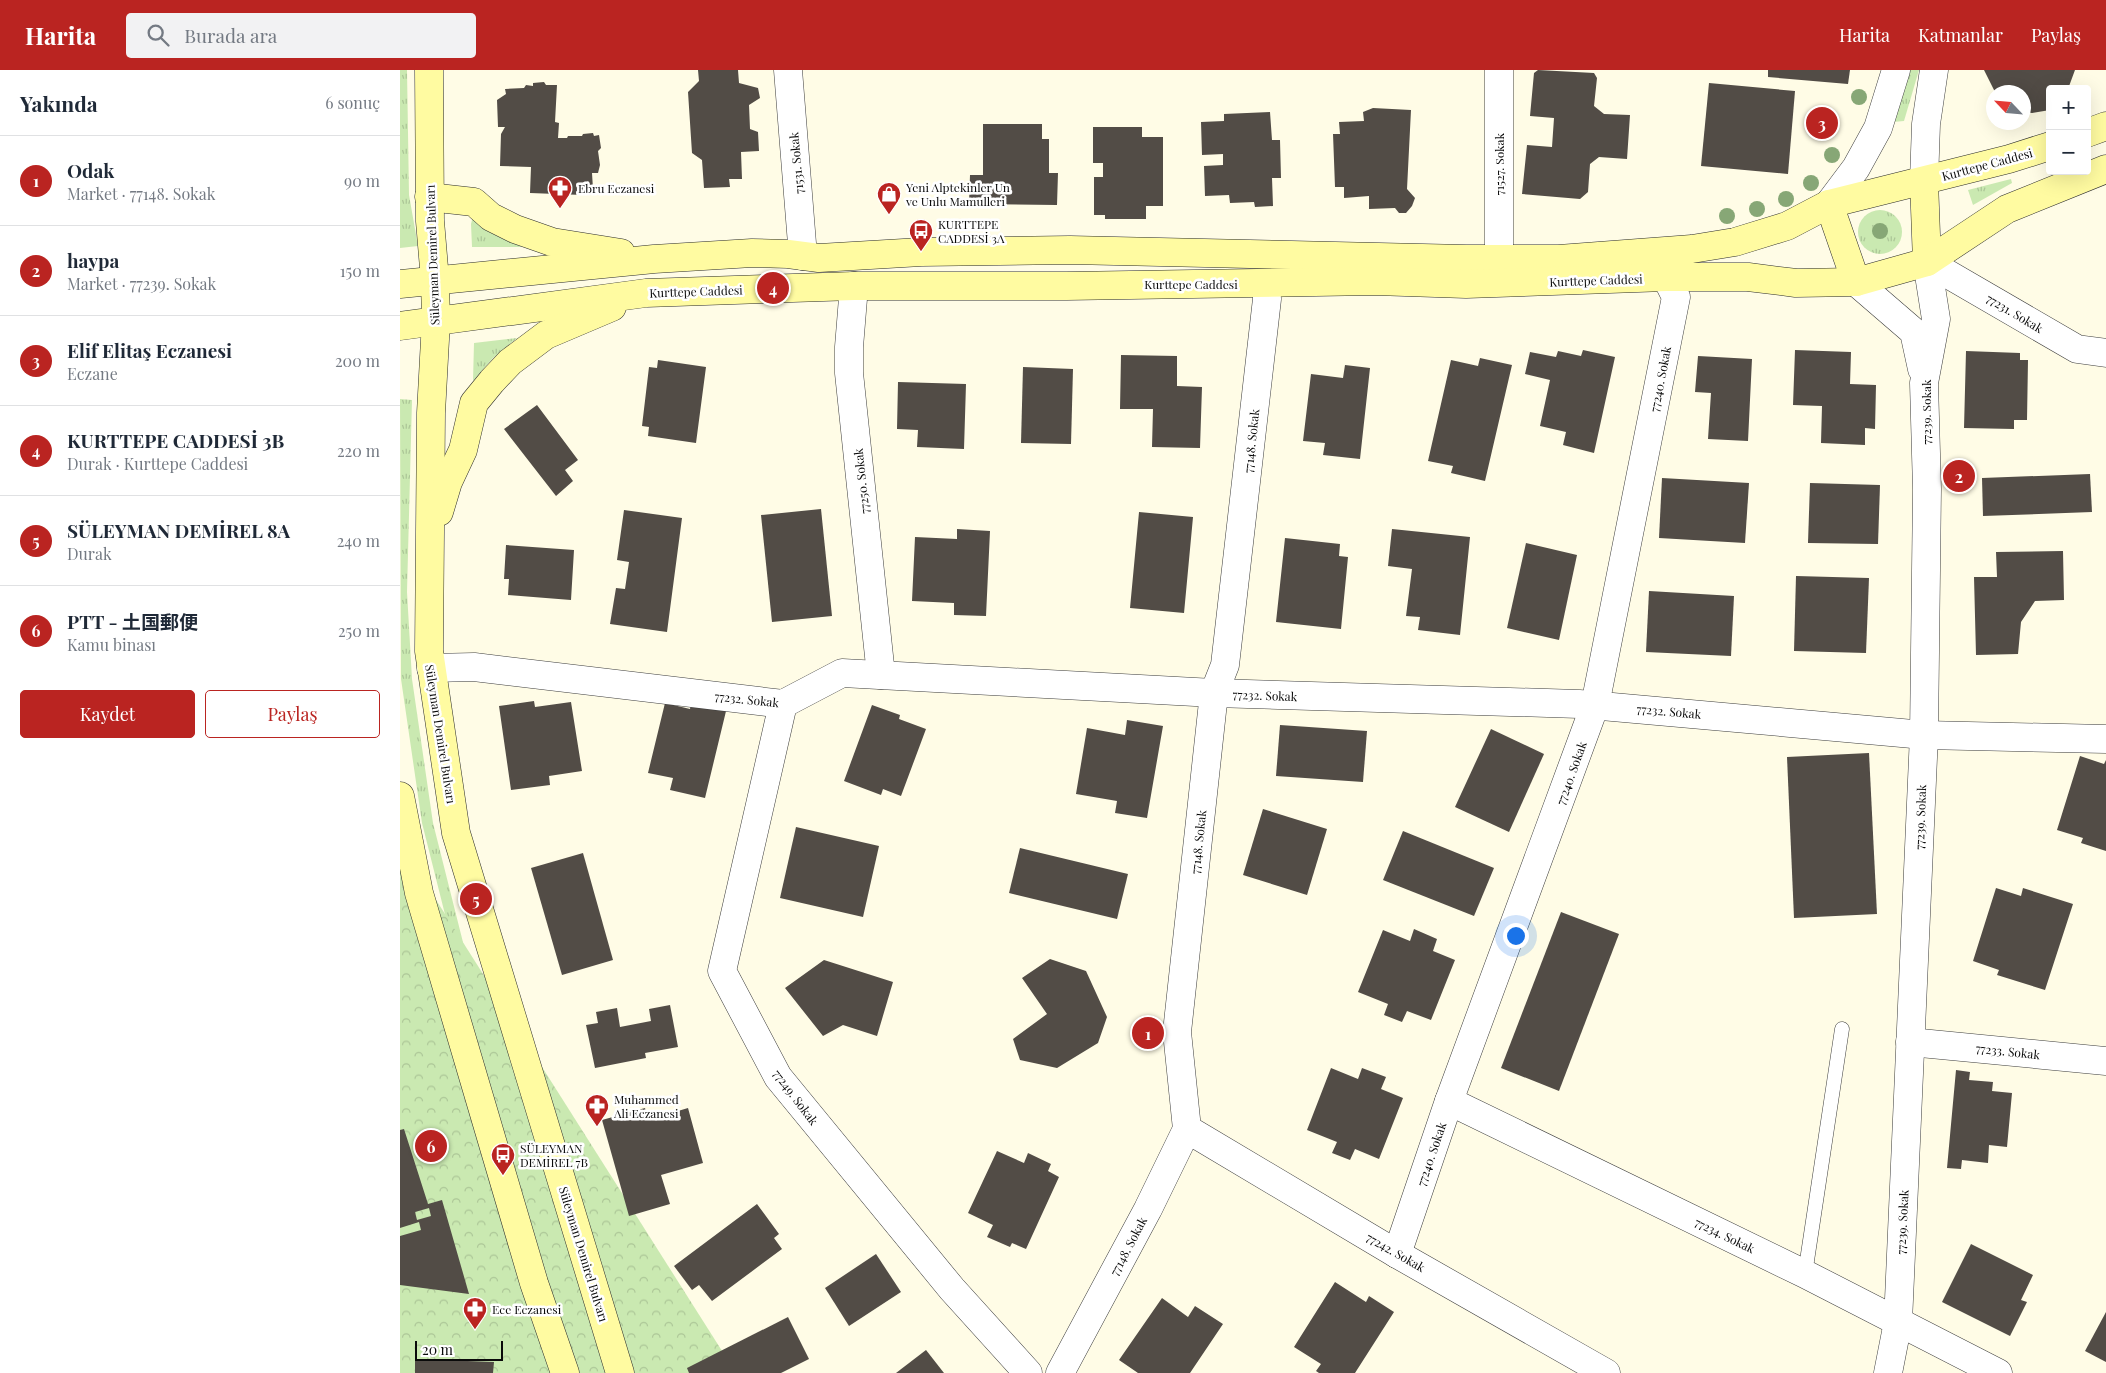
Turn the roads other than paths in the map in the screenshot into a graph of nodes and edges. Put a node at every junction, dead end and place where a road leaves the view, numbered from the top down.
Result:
1 (429, 70) edge
2 (788, 70) edge
3 (1499, 70) edge
4 (1896, 70) edge
5 (1934, 70) edge
6 (2106, 126) edge
7 (2091, 132) edge
8 (2046, 147) edge
9 (2106, 168) edge
10 (1924, 181) junction
11 (429, 197) junction
12 (1829, 204) junction
13 (803, 256) junction
14 (654, 259) junction
15 (1499, 259) junction
16 (1927, 262) junction
17 (1666, 277) junction
18 (436, 280) junction
19 (1856, 282) junction
20 (1266, 284) junction
21 (854, 286) junction
22 (646, 293) junction
23 (401, 305) edge
24 (436, 321) junction
25 (2106, 354) edge
26 (1924, 383) junction
27 (430, 544) junction
28 (432, 668) junction
29 (881, 675) junction
30 (1214, 693) junction
31 (783, 704) junction
32 (1595, 705) junction
33 (1924, 734) junction
34 (2106, 739) edge
35 (400, 796) edge
36 (407, 873) edge
37 (1842, 1029) dead end
38 (1910, 1042) junction
39 (2106, 1061) edge
40 (1449, 1101) junction
41 (1187, 1129) junction
42 (1398, 1254) junction
43 (1805, 1274) junction
44 (1898, 1322) junction
45 (565, 1373) edge
46 (620, 1373) edge
47 (1028, 1373) edge
48 (1060, 1373) edge
49 (1606, 1373) edge
50 (1888, 1373) edge
51 (1998, 1373) edge

1 - 11 main road, Süleyman Demirel Bulvarı
2 - 13 street, 71531. Sokak
3 - 15 street, 71527. Sokak
4 - 12 street
5 - 10 street
6 - 7 main road
8 - 10 main road, Kurttepe Caddesi
9 - 16 main road
10 - 12 main road, Kurttepe Caddesi
10 - 16 main road
11 - 14 main road
11 - 18 main road, Süleyman Demirel Bulvarı
12 - 15 main road, Kurttepe Caddesi
12 - 19 main road
13 - 14 main road, Kurttepe Caddesi
13 - 15 main road, Kurttepe Caddesi
14 - 18 main road, Kurttepe Caddesi
16 - 19 main road, Kurttepe Caddesi
16 - 25 street, 77231. Sokak
16 - 26 street, 77239. Sokak
17 - 19 main road, Kurttepe Caddesi
17 - 20 main road, Kurttepe Caddesi
17 - 32 street, 77240. Sokak
18 - 23 main road, Kurttepe Caddesi
18 - 24 main road, Süleyman Demirel Bulvarı
19 - 26 street
20 - 21 main road, Kurttepe Caddesi
20 - 30 street, 77148. Sokak
21 - 22 main road, Kurttepe Caddesi
21 - 29 street, 77250. Sokak
22 - 24 main road, Kurttepe Caddesi
22 - 27 main road
23 - 24 main road, Kurttepe Caddesi
24 - 27 main road, Süleyman Demirel Bulvarı
26 - 33 street, 77239. Sokak
27 - 28 main road, Süleyman Demirel Bulvarı
28 - 31 street, 77232. Sokak
28 - 46 main road, Süleyman Demirel Bulvarı
29 - 30 street, 77232. Sokak
29 - 31 street, 77232. Sokak
30 - 32 street, 77232. Sokak
30 - 41 street, 77148. Sokak
31 - 47 street, 77249. Sokak
32 - 33 street, 77232. Sokak
32 - 40 street, 77240. Sokak
33 - 34 street, 77232. Sokak
33 - 38 street, 77239. Sokak
35 - 36 main road
36 - 45 main road
37 - 43 lane
38 - 39 street, 77233. Sokak
38 - 44 street, 77239. Sokak
40 - 42 street, 77240. Sokak
40 - 43 street, 77234. Sokak
41 - 42 street, 77242. Sokak
41 - 48 street, 77148. Sokak
42 - 49 street, 77242. Sokak
43 - 44 street, 77234. Sokak
44 - 50 street, 77239. Sokak
44 - 51 street, 77234. Sokak

